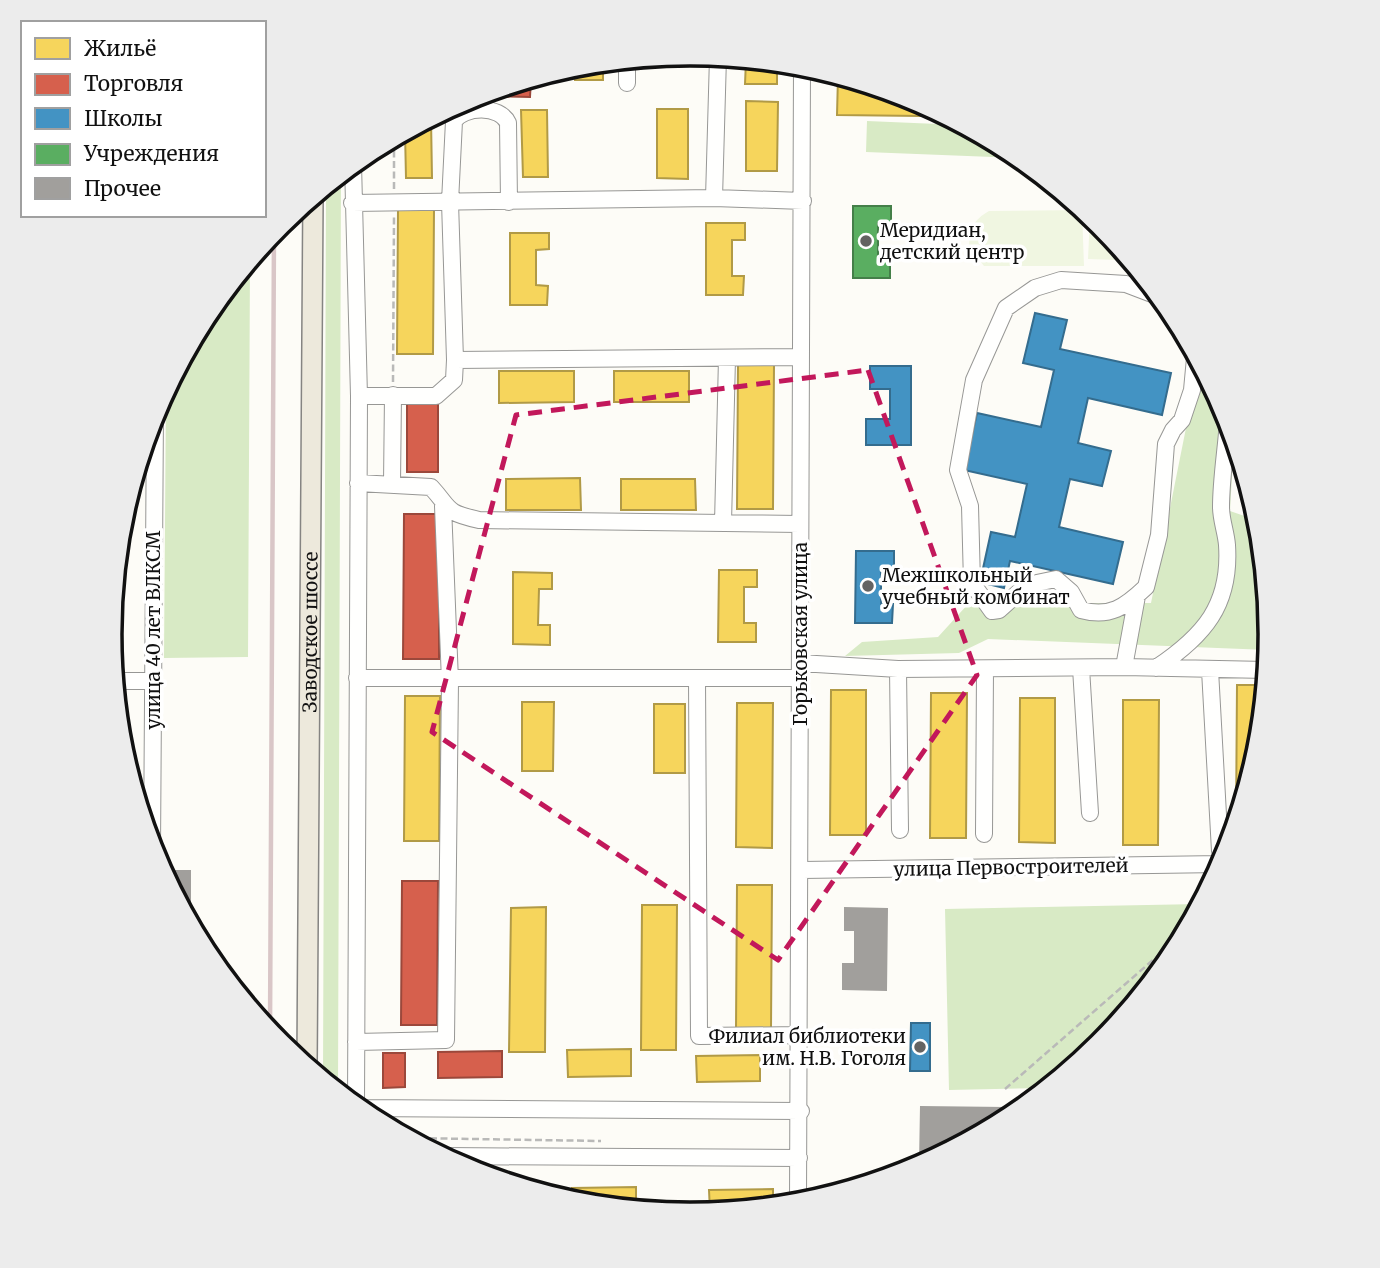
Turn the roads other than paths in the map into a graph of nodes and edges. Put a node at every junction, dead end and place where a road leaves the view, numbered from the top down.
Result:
1 (718, 67) edge
2 (627, 70) edge
3 (802, 77) edge
4 (627, 83) dead end
5 (472, 110) edge
6 (457, 117) edge
7 (353, 178) edge
8 (714, 198) junction
9 (803, 201) junction
10 (450, 202) junction
11 (509, 202) junction
12 (352, 203) junction
13 (313, 210) edge
14 (1140, 289) edge
15 (802, 357) junction
16 (727, 358) junction
17 (456, 360) junction
18 (1194, 373) edge
19 (393, 395) junction
20 (359, 396) junction
21 (155, 447) edge
22 (1226, 449) edge
23 (358, 483) junction
24 (392, 483) junction
25 (443, 506) junction
26 (723, 523) junction
27 (800, 524) junction
28 (1137, 596) junction
29 (1124, 667) junction
30 (1081, 668) junction
31 (1156, 668) junction
32 (898, 669) junction
33 (985, 669) junction
34 (800, 670) junction
35 (1210, 670) junction
36 (1256, 670) edge
37 (357, 678) junction
38 (697, 678) junction
39 (125, 681) edge
40 (153, 681) junction
41 (450, 681) junction
42 (152, 813) edge
43 (1090, 813) dead end
44 (900, 830) dead end
45 (984, 834) dead end
46 (1219, 838) edge
47 (1211, 858) edge
48 (802, 870) junction
49 (801, 1035) junction
50 (356, 1042) junction
51 (307, 1052) edge
52 (357, 1093) edge
53 (377, 1107) edge
54 (801, 1111) junction
55 (469, 1156) edge
56 (799, 1158) junction
57 (798, 1191) edge

1 - 8 street
2 - 4 street
3 - 9 street, Горьковская улица
5 - 11 street
6 - 10 street
7 - 12 street
8 - 9 street
8 - 11 street
9 - 15 street, Горьковская улица
10 - 11 street
10 - 12 street
10 - 17 street
12 - 20 street
13 - 51 main road, Заводское шоссе
14 - 28 street
15 - 16 street
15 - 27 street, Горьковская улица
16 - 17 street
16 - 26 street
17 - 19 street
18 - 28 street
19 - 20 street
19 - 24 street
20 - 23 street
21 - 40 street, улица 40 лет ВЛКСМ
22 - 31 street
23 - 24 street
23 - 37 street
24 - 25 street
25 - 26 street
25 - 41 street
26 - 27 street
27 - 34 street, Горьковская улица
28 - 29 street
29 - 30 street
29 - 31 street
30 - 33 street
30 - 43 street
31 - 35 street
32 - 33 street
32 - 34 street
32 - 44 street
33 - 45 street
34 - 38 street
34 - 48 street, Горьковская улица
35 - 36 street
35 - 46 street
37 - 41 street
37 - 50 street
38 - 41 street
38 - 49 street
39 - 40 street
40 - 42 street, улица 40 лет ВЛКСМ
41 - 50 street
47 - 48 street, улица Первостроителей
48 - 49 street, Горьковская улица
49 - 54 street, Горьковская улица
50 - 52 street
53 - 54 street
54 - 56 street, Горьковская улица
55 - 56 street
56 - 57 street, Горьковская улица

